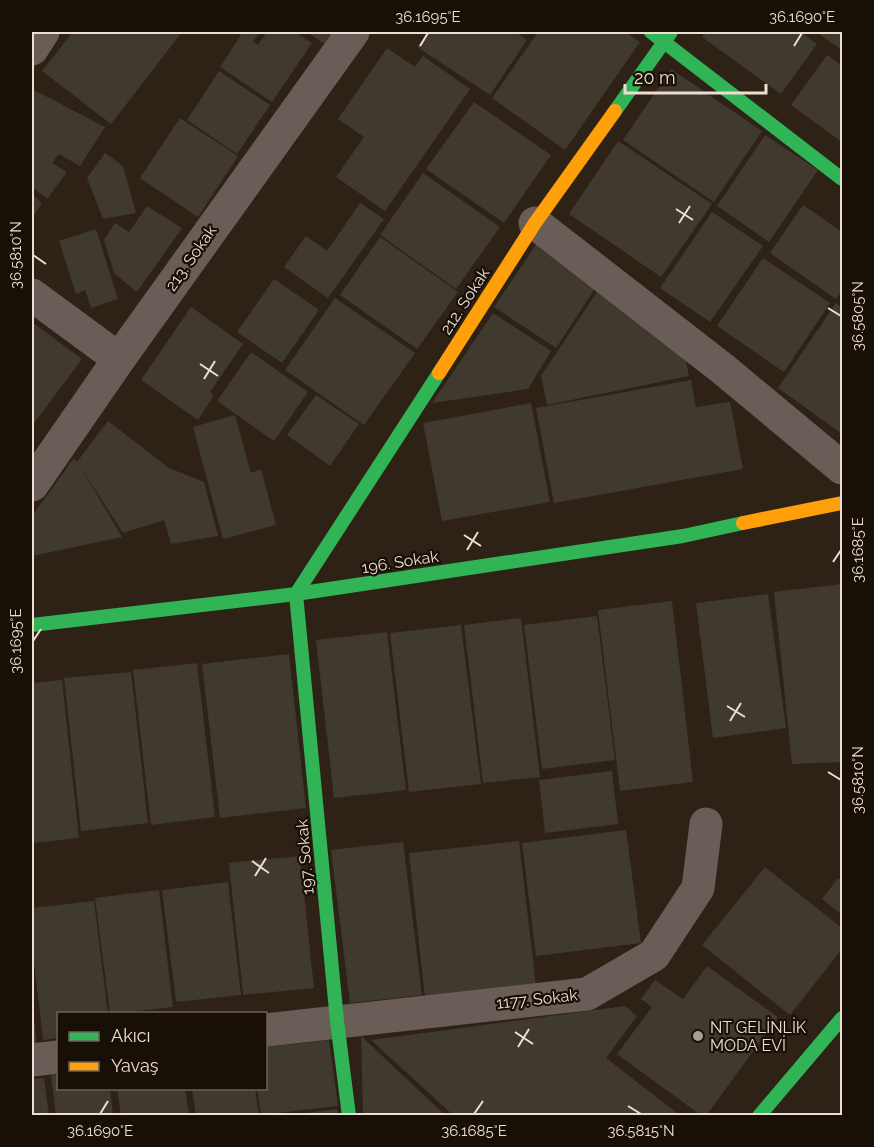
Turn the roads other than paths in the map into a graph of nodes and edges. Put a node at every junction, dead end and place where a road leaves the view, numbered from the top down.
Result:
1 (44, 32) edge
2 (352, 32) edge
3 (651, 32) edge
4 (668, 37) edge
5 (32, 49) edge
6 (843, 179) edge
7 (535, 223) junction
8 (32, 295) edge
9 (119, 359) junction
10 (843, 468) edge
11 (32, 485) edge
12 (843, 503) edge
13 (296, 594) junction
14 (32, 625) edge
15 (706, 824) dead end
16 (843, 1018) edge
17 (337, 1021) junction
18 (267, 1030) edge
19 (57, 1057) edge
20 (32, 1060) edge
21 (349, 1116) edge
22 (759, 1116) edge

1 - 5 street
2 - 9 street, 213. Sokak
3 - 4 street
4 - 6 street
4 - 7 street, 212. Sokak
7 - 10 street
7 - 13 street, 212. Sokak
8 - 9 street
9 - 11 street, 213. Sokak
12 - 13 street, 196. Sokak
13 - 14 street, 196. Sokak
13 - 17 street, 197. Sokak
15 - 17 street, 1177. Sokak
16 - 22 street
17 - 18 street, 1177. Sokak
17 - 21 street, 197. Sokak
19 - 20 street

